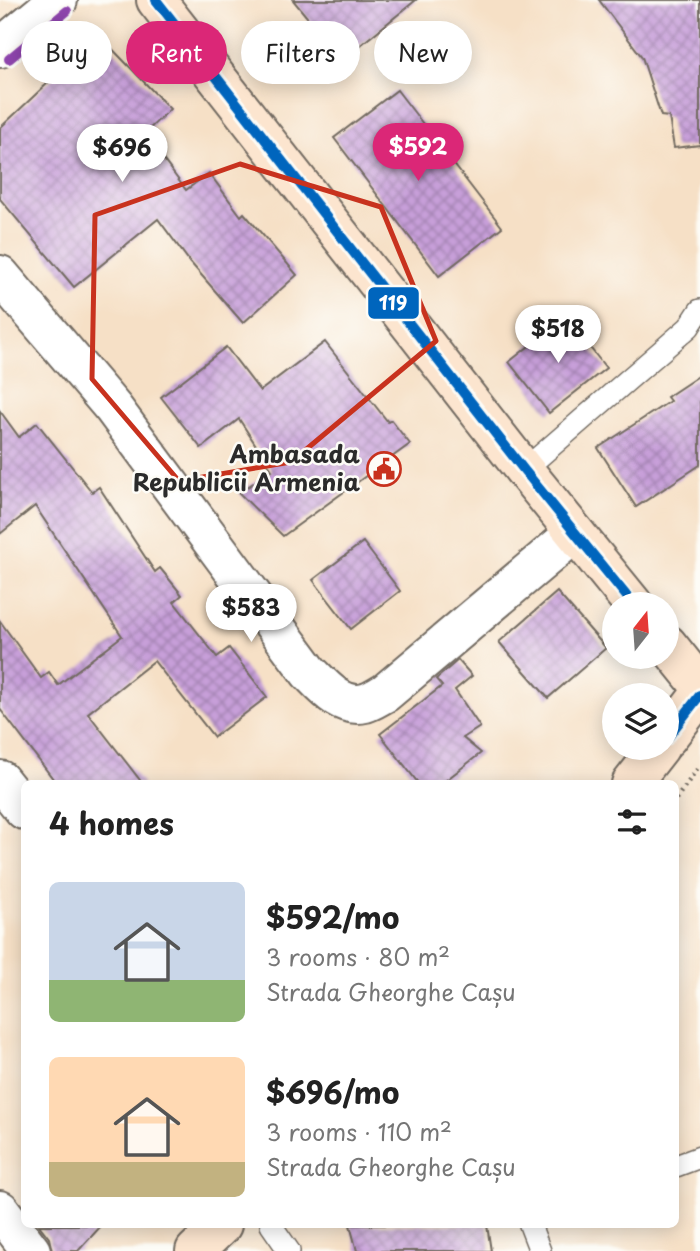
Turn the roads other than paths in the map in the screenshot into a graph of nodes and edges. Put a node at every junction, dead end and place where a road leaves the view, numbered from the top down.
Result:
1 (58, 0) edge
2 (156, 0) edge
3 (0, 48) edge
4 (0, 275) edge
5 (700, 310) edge
6 (524, 470) junction
7 (575, 533) junction
8 (623, 592) edge
9 (679, 660) edge
10 (700, 685) edge
11 (700, 695) edge
12 (679, 722) edge
13 (650, 760) edge
14 (0, 780) edge
15 (634, 780) edge
16 (21, 806) edge
17 (700, 1157) edge
18 (679, 1165) edge
19 (0, 1210) edge
20 (219, 1228) edge
21 (273, 1228) edge
22 (531, 1228) edge
23 (31, 1251) edge
24 (195, 1251) edge
25 (289, 1251) edge
26 (540, 1251) edge

1 - 3 street
2 - 6 street
4 - 7 street
5 - 6 lane
6 - 7 street
7 - 8 street
9 - 10 street
11 - 12 street
13 - 15 street
14 - 16 street
17 - 18 lane
19 - 23 street
20 - 24 street
21 - 25 lane
22 - 26 lane

